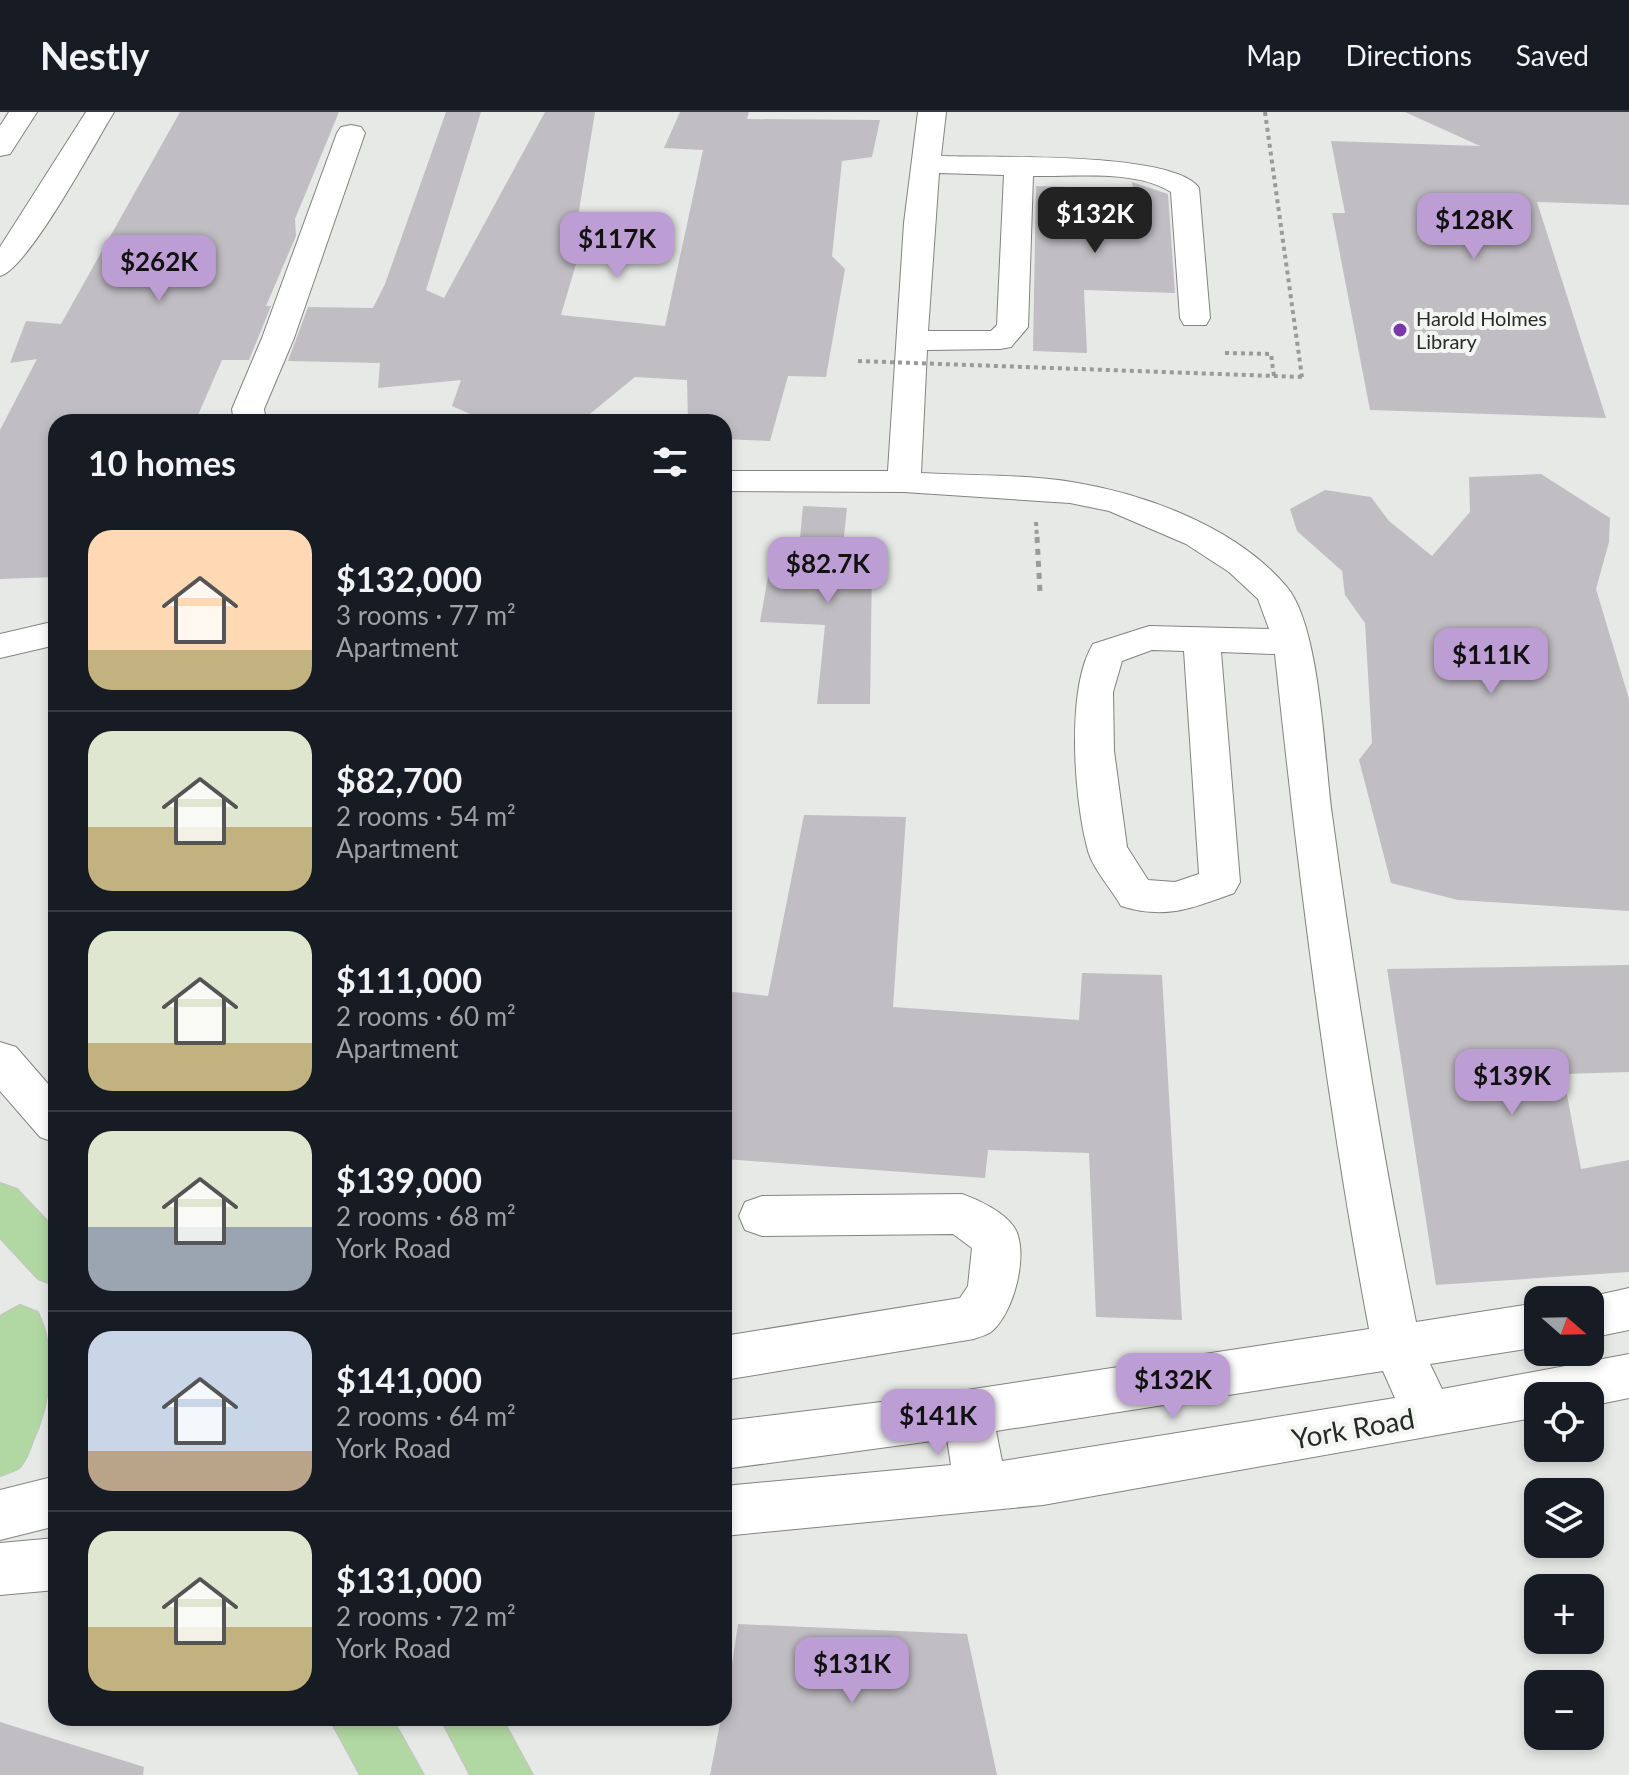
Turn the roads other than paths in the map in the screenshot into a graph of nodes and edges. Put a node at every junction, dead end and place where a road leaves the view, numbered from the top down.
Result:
1 (23, 112) edge
2 (100, 112) edge
3 (932, 112) edge
4 (351, 133) dead end
5 (0, 148) edge
6 (926, 164) junction
7 (1019, 167) junction
8 (0, 267) edge
9 (1195, 318) dead end
10 (912, 341) junction
11 (249, 414) edge
12 (732, 481) edge
13 (904, 482) junction
14 (48, 635) edge
15 (1202, 641) junction
16 (1292, 642) junction
17 (0, 646) edge
18 (0, 1060) edge
19 (48, 1115) edge
20 (0, 1204) edge
21 (762, 1216) dead end
22 (48, 1255) edge
23 (1629, 1309) edge
24 (1604, 1313) edge
25 (10, 1316) edge
26 (1524, 1327) edge
27 (1397, 1348) junction
28 (732, 1357) edge
29 (48, 1361) edge
30 (1629, 1376) edge
31 (968, 1413) junction
32 (1429, 1415) junction
33 (732, 1444) edge
34 (0, 1451) edge
35 (981, 1488) junction
36 (48, 1503) edge
37 (732, 1510) edge
38 (0, 1515) edge
39 (48, 1565) edge
40 (0, 1569) edge
41 (363, 1726) edge
42 (394, 1775) edge

1 - 5 street
2 - 8 street
3 - 6 street
4 - 11 street
6 - 7 street
6 - 10 street
7 - 9 street
7 - 10 street
10 - 13 street
12 - 13 street
13 - 16 street
14 - 17 street
15 - 15 street
15 - 16 street
16 - 27 street
18 - 19 street
20 - 22 main road
21 - 28 street
23 - 24 street
25 - 29 main road
25 - 34 main road
26 - 27 street
27 - 31 street
27 - 32 street
30 - 32 street, York Road
31 - 33 street
31 - 35 street
32 - 35 street, York Road
35 - 37 street, York Road
36 - 38 street
39 - 40 street
41 - 42 main road

